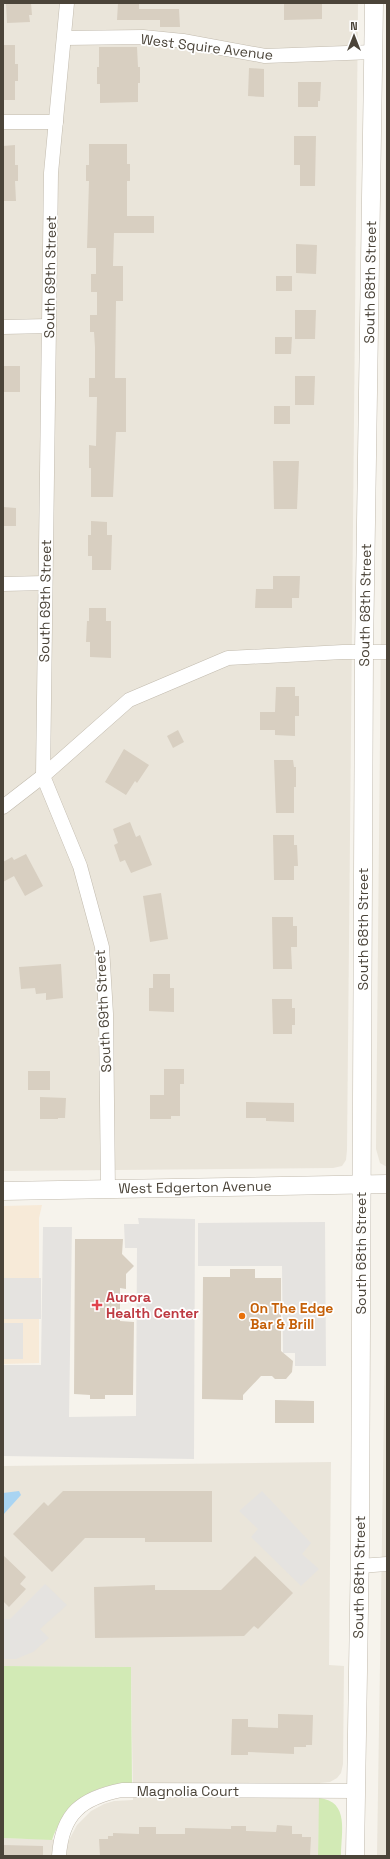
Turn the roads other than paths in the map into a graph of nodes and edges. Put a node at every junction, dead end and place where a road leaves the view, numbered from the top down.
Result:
1 (67, 3) edge
2 (374, 3) edge
3 (64, 38) junction
4 (374, 52) junction
5 (3, 122) edge
6 (56, 122) junction
7 (49, 326) junction
8 (3, 327) edge
9 (45, 583) junction
10 (3, 584) edge
11 (364, 652) junction
12 (387, 652) edge
13 (43, 776) junction
14 (3, 807) edge
15 (387, 1184) edge
16 (362, 1185) junction
17 (108, 1189) junction
18 (3, 1191) edge
19 (387, 1564) edge
20 (359, 1566) junction
21 (356, 1791) junction
22 (59, 1856) edge
23 (355, 1856) edge

1 - 3 street, South 69th Street
2 - 4 street, South 68th Street
3 - 4 street, West Squire Avenue
3 - 6 street, South 69th Street
4 - 11 street, South 68th Street
5 - 6 street
6 - 7 street, South 69th Street
7 - 8 street
7 - 9 street, South 69th Street
9 - 10 street
9 - 13 street, South 69th Street
11 - 12 street
11 - 13 street
11 - 16 street, South 68th Street
13 - 14 street
13 - 17 street, South 69th Street
15 - 16 street, West Edgerton Avenue
16 - 17 street, West Edgerton Avenue
16 - 20 street, South 68th Street
17 - 18 street, West Edgerton Avenue
19 - 20 street
20 - 21 street, South 68th Street
21 - 22 street, Magnolia Court
21 - 23 street, South 68th Street

